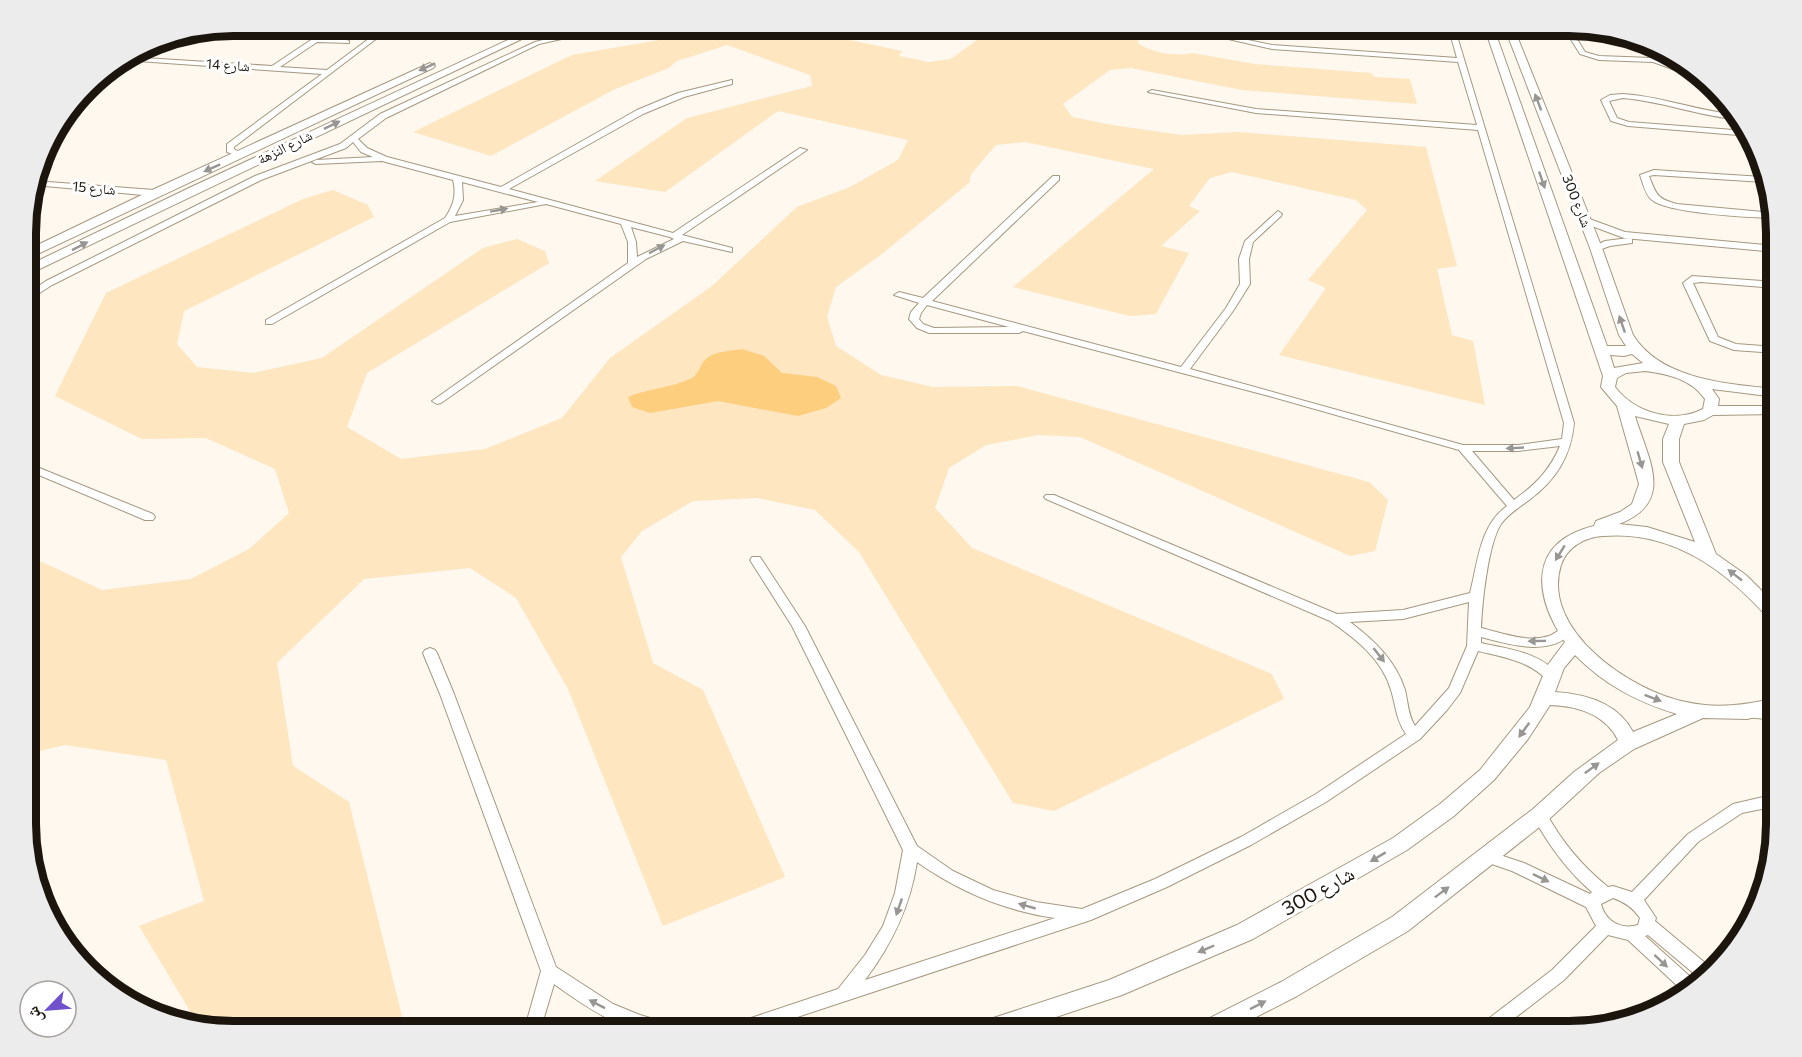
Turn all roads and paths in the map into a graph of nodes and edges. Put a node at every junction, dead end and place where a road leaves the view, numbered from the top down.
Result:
1 (322, 36) edge
2 (377, 36) edge
3 (496, 36) edge
4 (523, 36) edge
5 (566, 36) edge
6 (1219, 36) edge
7 (1454, 36) edge
8 (1491, 36) edge
9 (1512, 36) edge
10 (1577, 37) edge
11 (316, 40) junction
12 (347, 42) dead end
13 (1654, 56) edge
14 (139, 60) edge
15 (1461, 60) junction
16 (1654, 60) junction
17 (281, 66) junction
18 (1678, 69) edge
19 (330, 72) junction
20 (729, 82) dead end
21 (1152, 93) dead end
22 (1727, 116) edge
23 (1481, 128) junction
24 (292, 131) junction
25 (1739, 133) edge
26 (310, 135) junction
27 (354, 139) junction
28 (1552, 140) junction
29 (1528, 142) junction
30 (262, 145) junction
31 (279, 150) junction
32 (803, 150) dead end
33 (240, 155) junction
34 (1558, 155) junction
35 (384, 159) junction
36 (1534, 159) junction
37 (301, 163) junction
38 (457, 178) junction
39 (1056, 178) dead end
40 (1758, 180) edge
41 (43, 184) edge
42 (502, 190) junction
43 (154, 193) junction
44 (551, 203) junction
45 (1278, 214) dead end
46 (1765, 215) edge
47 (448, 220) junction
48 (1584, 220) junction
49 (625, 222) junction
50 (678, 237) junction
51 (1616, 237) junction
52 (1596, 248) junction
53 (1766, 248) edge
54 (729, 250) dead end
55 (36, 251) edge
56 (1766, 253) edge
57 (633, 264) junction
58 (36, 267) edge
59 (1766, 285) edge
60 (36, 292) edge
61 (899, 295) dead end
62 (925, 302) junction
63 (269, 322) dead end
64 (1035, 330) junction
65 (1634, 348) junction
66 (1766, 349) edge
67 (1601, 350) junction
68 (1658, 368) junction
69 (1184, 370) junction
70 (1610, 376) junction
71 (1692, 380) junction
72 (1744, 390) junction
73 (1766, 392) edge
74 (437, 401) dead end
75 (1624, 404) junction
76 (1766, 407) edge
77 (1766, 410) edge
78 (1710, 411) junction
79 (1678, 420) junction
80 (1567, 442) junction
81 (1463, 448) junction
82 (36, 470) edge
83 (1050, 497) dead end
84 (1514, 506) junction
85 (149, 518) dead end
86 (1586, 532) junction
87 (1709, 557) junction
88 (756, 560) dead end
89 (1476, 597) junction
90 (1766, 605) edge
91 (1335, 618) junction
92 (1475, 638) junction
93 (1570, 638) junction
94 (430, 653) dead end
95 (1552, 677) junction
96 (1545, 698) junction
97 (1766, 708) edge
98 (1701, 711) junction
99 (1747, 713) junction
100 (1766, 715) edge
101 (1415, 735) junction
102 (1629, 743) junction
103 (1766, 802) edge
104 (1540, 815) junction
105 (911, 850) junction
106 (1488, 857) junction
107 (1599, 898) junction
108 (1634, 900) junction
109 (1085, 915) junction
110 (1647, 924) junction
111 (1606, 926) junction
112 (1632, 934) junction
113 (1701, 970) edge
114 (549, 971) junction
115 (1685, 983) edge
116 (844, 994) junction
117 (536, 1021) edge
118 (638, 1021) edge
119 (763, 1021) edge
120 (1013, 1021) edge
121 (1226, 1021) edge
122 (1498, 1021) edge

1 - 11 street
2 - 19 street
3 -> 24 street, شارع النزهة
26 -> 4 street, شارع النزهة
5 - 27 street
6 - 15 street
7 - 15 street
8 - 29 street, شارع 300
28 -> 9 street, شارع 300
10 - 16 street
11 - 12 street
11 - 17 street
13 - 16 street
14 - 17 street, شارع 14
15 - 23 street
16 - 18 street
17 - 19 street, شارع 14
19 - 33 street
20 - 42 street
21 - 23 street
22 - 25 street
23 - 80 street
24 - 26 street
24 - 30 street, شارع النزهة
26 - 31 street, شارع النزهة
27 - 35 street
27 - 37 street
28 - 29 street
28 - 34 street, شارع 300
29 - 36 street, شارع 300
30 - 31 street
30 - 33 street, شارع النزهة
58 -> 31 street, شارع النزهة
32 - 50 street
33 -> 43 street, شارع النزهة
34 - 36 street
34 - 48 street, شارع 300
35 - 37 street
35 - 38 street
36 -> 67 street, شارع 300
37 - 60 street
38 - 42 street
38 - 47 street
39 - 62 street
40 - 46 street
41 - 43 street, شارع 15
42 - 44 street
43 - 55 street, شارع النزهة
47 -> 44 street
44 - 49 street
45 - 69 street
47 - 63 street
48 - 51 street
48 - 52 street, شارع 300
49 - 50 street
49 - 57 street
50 - 54 street
57 -> 50 street
51 - 52 street
51 - 53 street
51 - 56 street
65 -> 52 street, شارع 300
57 - 74 street
59 - 66 street
61 - 62 street
62 - 64 street
62 - 64 street
64 - 69 street
65 - 67 street
65 - 68 street, شارع 300
67 - 70 street, شارع 300
68 - 70 street
68 - 71 street
69 - 81 street
70 - 75 street, شارع 300
71 - 72 street
71 - 78 street
72 - 73 street
72 - 76 street
75 - 79 street
75 -> 86 street
77 - 78 street
78 - 79 street
79 - 87 street
80 -> 81 street
80 - 84 street
81 - 84 street
82 - 85 street
83 - 91 street
84 - 89 street
86 - 87 street
86 -> 93 street
90 -> 87 street
88 - 105 street
89 - 91 street
89 - 92 street
91 -> 101 street
93 -> 92 street
92 - 95 street
92 - 101 street
93 - 95 street, شارع 300
93 -> 98 street
94 - 114 street
95 - 96 street, شارع 300
96 - 102 street
96 -> 120 street, شارع 300
97 - 99 street
98 - 99 street
98 - 102 street
99 - 100 street
101 - 109 street
104 -> 102 street
103 - 108 street
104 - 106 street
104 - 107 street
109 -> 105 street
105 -> 116 street
106 -> 107 street
121 -> 106 street
107 - 108 street
107 - 111 street
108 - 110 street
109 - 116 street
110 - 112 street
110 - 113 street
111 - 112 street
111 - 122 street
112 -> 115 street
114 - 117 street
118 -> 114 street
116 - 119 street

